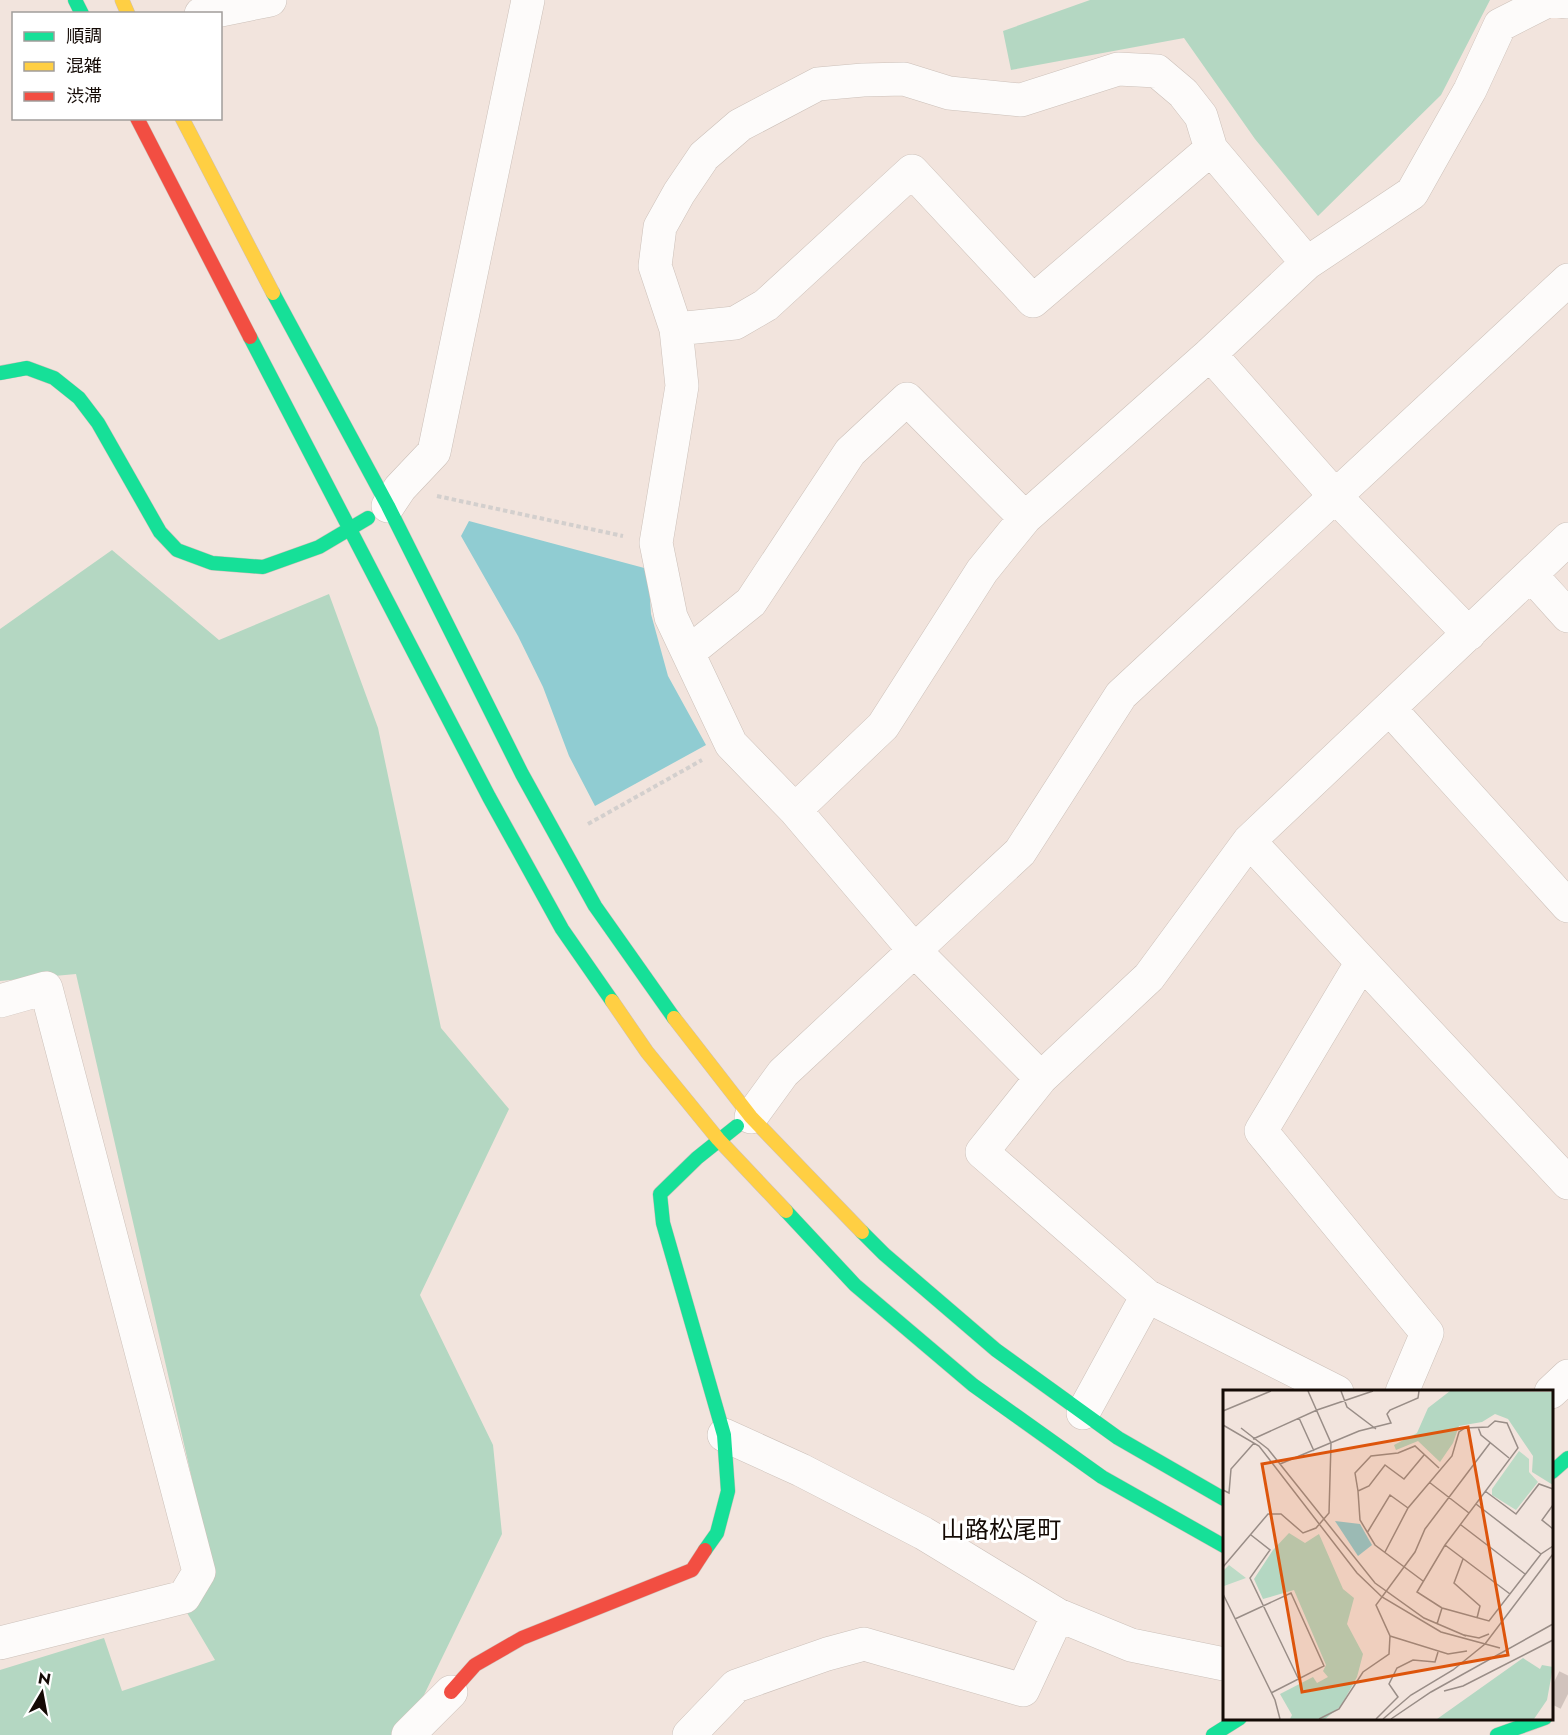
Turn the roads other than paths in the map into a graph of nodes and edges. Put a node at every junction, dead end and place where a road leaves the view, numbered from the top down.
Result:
1 (270, 0) edge
2 (528, 0) edge
3 (1568, 2) edge
4 (211, 12) edge
5 (138, 120) edge
6 (183, 120) edge
7 (1210, 149) junction
8 (1307, 263) junction
9 (1568, 280) edge
10 (676, 329) junction
11 (1210, 354) junction
12 (0, 374) edge
13 (394, 497) junction
14 (1335, 497) junction
15 (1024, 518) junction
16 (350, 528) junction
17 (1568, 538) edge
18 (1531, 575) junction
19 (1568, 616) edge
20 (1469, 634) junction
21 (689, 652) junction
22 (1390, 708) junction
23 (795, 810) junction
24 (1249, 841) junction
25 (1568, 906) edge
26 (914, 950) junction
27 (1362, 962) junction
28 (0, 1001) edge
29 (1041, 1078) junction
30 (751, 1117) junction
31 (718, 1139) junction
32 (1568, 1183) edge
33 (1147, 1296) junction
34 (1568, 1376) edge
35 (1333, 1390) edge
36 (1403, 1390) edge
37 (1553, 1390) edge
38 (1083, 1413) junction
39 (724, 1435) junction
40 (1568, 1458) edge
41 (1553, 1470) edge
42 (1223, 1498) edge
43 (1223, 1545) edge
44 (1058, 1615) junction
45 (0, 1643) edge
46 (1223, 1664) edge
47 (451, 1692) joint
48 (1238, 1720) edge
49 (1542, 1720) edge
50 (408, 1735) edge
51 (689, 1735) edge
52 (1213, 1735) edge
53 (1497, 1735) edge

1 - 4 street
2 - 13 street
3 - 8 street
5 - 16 main road
6 - 13 main road
7 - 8 street
7 - 10 street
7 - 10 street
8 - 11 street
9 - 14 street
10 - 21 street
11 - 14 street
11 - 15 street
12 - 16 main road
13 - 16 main road
13 - 30 main road
14 - 20 street
14 - 26 street
15 - 21 street
15 - 23 street
16 - 31 main road
17 - 18 street
18 - 19 street
18 - 20 street
20 - 22 street
21 - 23 street
22 - 24 street
22 - 25 street
23 - 26 street
24 - 27 street
24 - 29 street
26 - 29 street
26 - 30 street
27 - 32 street
27 - 36 street
28 - 45 street
29 - 33 street
30 - 31 main road
30 - 38 main road
31 - 39 main road
31 - 43 main road
33 - 35 street
33 - 38 street
34 - 37 street
38 - 42 main road
39 - 44 street
39 - 47 main road
40 - 41 main road
44 - 46 street
44 - 51 street
47 - 50 street
48 - 52 main road
49 - 53 main road

